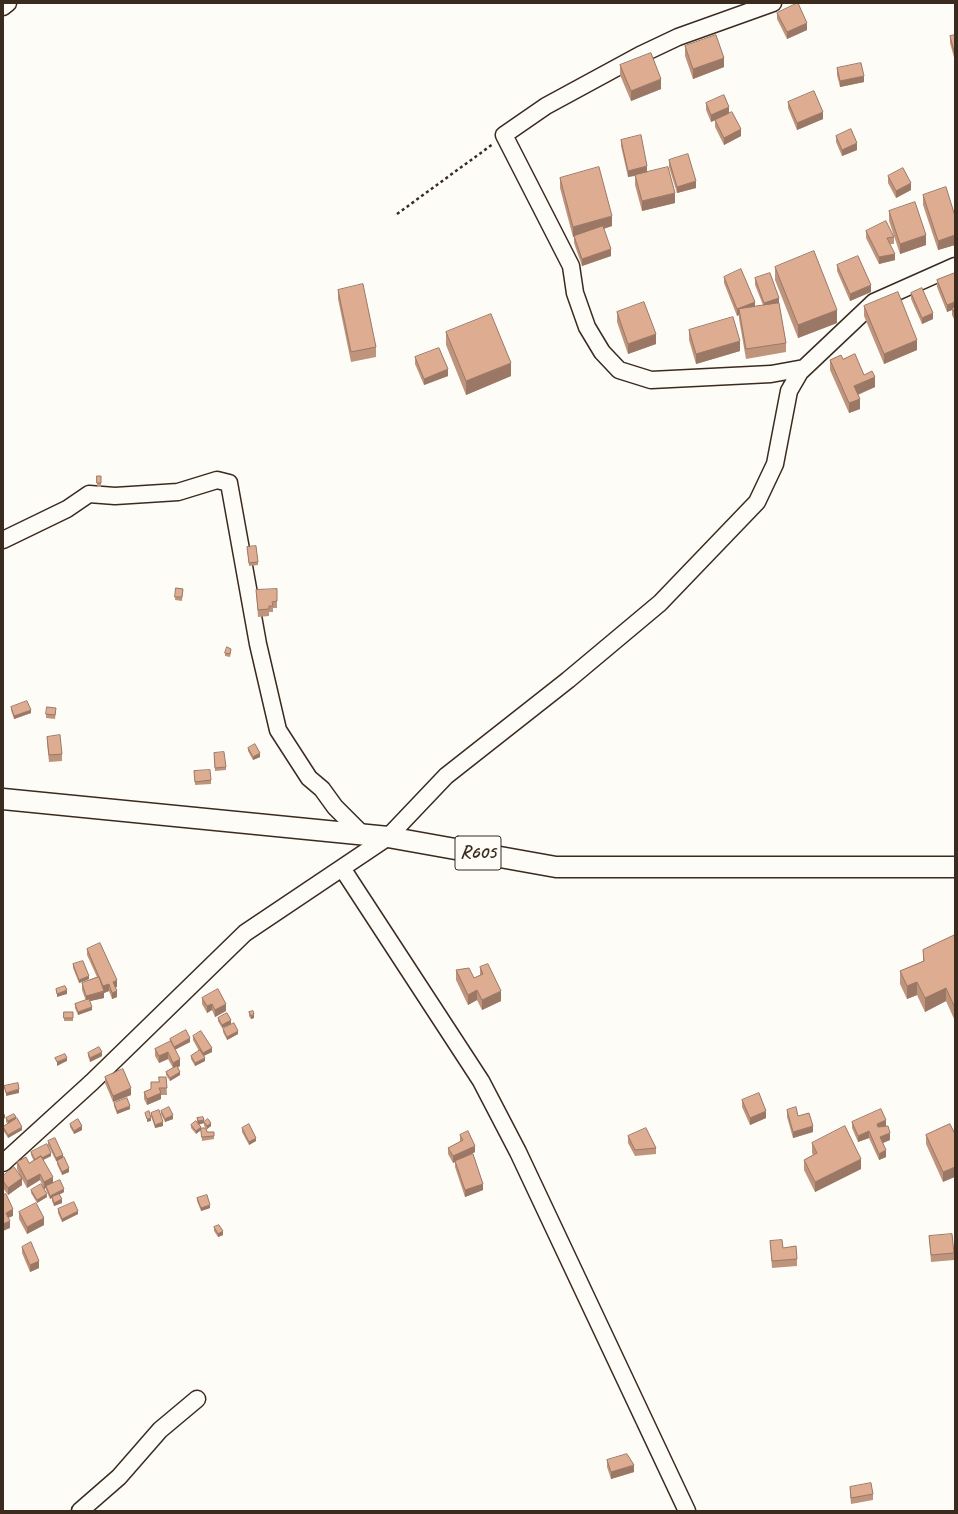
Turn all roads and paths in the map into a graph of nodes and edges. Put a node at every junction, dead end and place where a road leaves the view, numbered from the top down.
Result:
1 (8, 3) edge
2 (773, 3) edge
3 (3, 7) edge
4 (504, 135) junction
5 (397, 214) dead end
6 (955, 266) edge
7 (804, 368) junction
8 (3, 540) edge
9 (3, 799) edge
10 (362, 834) junction
11 (388, 837) junction
12 (955, 867) edge
13 (342, 868) junction
14 (3, 1163) edge
15 (197, 1399) dead end
16 (80, 1511) edge
17 (687, 1511) edge

1 - 3 street
2 - 4 street
4 - 5 path
4 - 7 street
6 - 7 street
7 - 11 street
8 - 10 street
9 - 10 main road, R605
10 - 11 main road, R605
11 - 12 main road, R605
11 - 13 street
13 - 14 street
13 - 17 street
15 - 16 street

